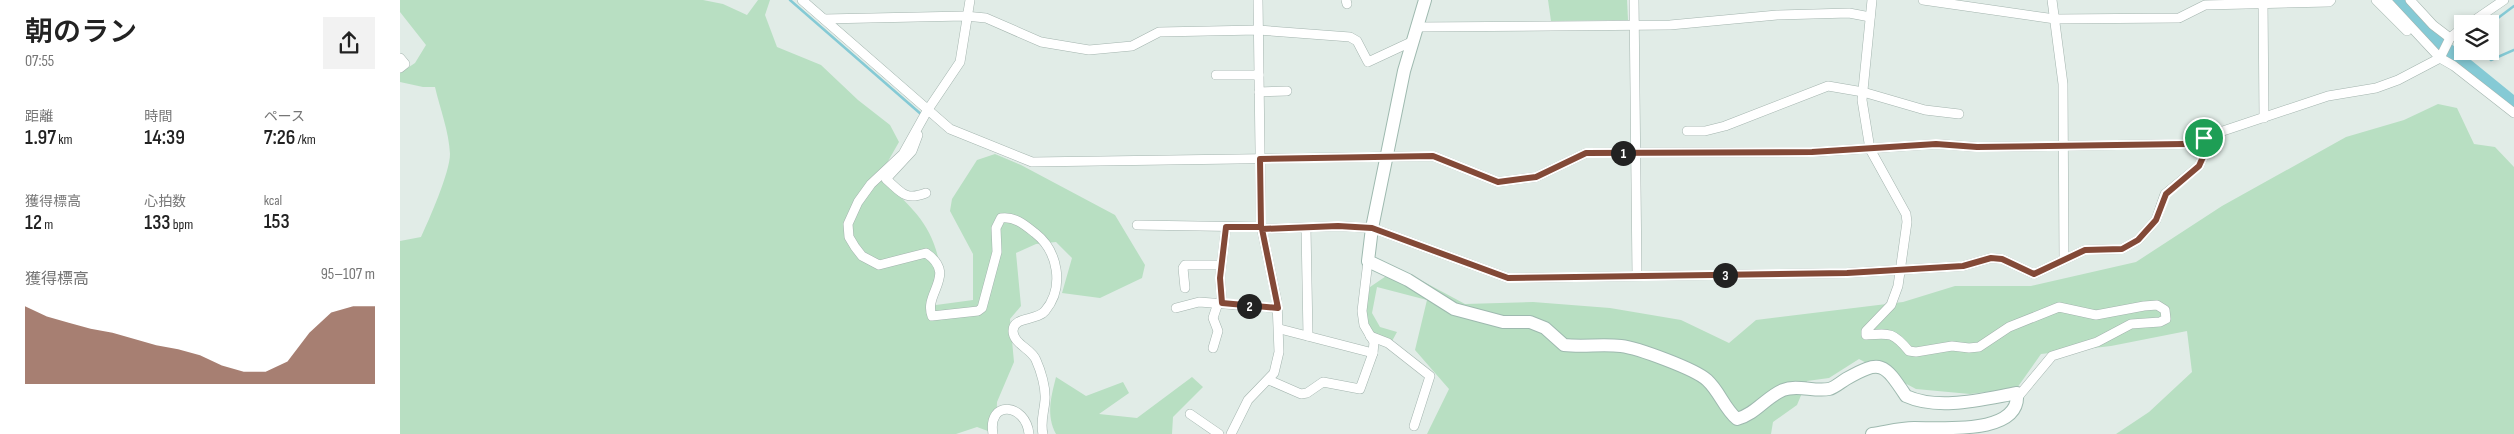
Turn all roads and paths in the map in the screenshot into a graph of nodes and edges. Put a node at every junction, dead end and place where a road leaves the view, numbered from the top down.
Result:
1 (802, 0) edge
2 (970, 0) edge
3 (1258, 0) edge
4 (1425, 0) edge
5 (1634, 0) edge
6 (1872, 0) edge
7 (1923, 0) edge
8 (2052, 0) edge
9 (2331, 0) edge
10 (2376, 0) edge
11 (2386, 0) edge
12 (2410, 0) edge
13 (2504, 0) edge
14 (2263, 2) edge
15 (2482, 15) edge
16 (965, 16) junction
17 (1870, 17) junction
18 (824, 19) junction
19 (2055, 19) junction
20 (1634, 26) junction
21 (1416, 27) junction
22 (1258, 30) junction
23 (2454, 35) edge
24 (2450, 38) junction
25 (1411, 42) junction
26 (2437, 55) junction
27 (400, 58) edge
28 (400, 68) edge
29 (1216, 75) dead end
30 (1259, 75) junction
31 (1288, 91) dead end
32 (1259, 92) junction
33 (1863, 92) junction
34 (927, 111) junction
35 (2514, 113) edge
36 (1959, 114) dead end
37 (2264, 118) junction
38 (922, 120) junction
39 (1687, 131) dead end
40 (2204, 138) junction
41 (2062, 147) junction
42 (1870, 149) junction
43 (1636, 153) junction
44 (1386, 157) junction
45 (1260, 159) junction
46 (926, 193) dead end
47 (1137, 226) dead end
48 (1226, 227) junction
49 (1261, 228) junction
50 (1306, 228) junction
51 (1372, 228) junction
52 (2064, 260) junction
53 (1368, 261) junction
54 (1221, 266) junction
55 (1900, 269) junction
56 (1637, 276) junction
57 (1185, 288) dead end
58 (1220, 303) junction
59 (1176, 308) dead end
60 (1278, 308) junction
61 (1280, 329) junction
62 (1308, 336) junction
63 (1370, 336) junction
64 (1213, 348) dead end
65 (1373, 353) junction
66 (1269, 380) junction
67 (2017, 398) junction
68 (1190, 414) dead end
69 (1414, 426) dead end
70 (993, 434) edge
71 (1029, 434) edge
72 (1043, 434) edge
73 (1219, 434) edge
74 (1231, 434) edge
75 (1872, 434) edge

1 - 18 street
2 - 16 street
3 - 22 street
4 - 21 street
5 - 20 street
6 - 17 street
7 - 19 street
8 - 19 street
9 - 14 street
10 - 26 street
11 - 26 street
12 - 24 street
13 - 15 street
14 - 19 street
14 - 37 street
16 - 18 street
16 - 22 street
16 - 34 street
17 - 20 street
17 - 33 street
18 - 34 street
19 - 41 street
20 - 21 street
20 - 43 street
21 - 25 street
22 - 25 street
22 - 30 street
23 - 24 street
24 - 26 street
25 - 44 street
26 - 35 street
26 - 37 street
27 - 28 street
29 - 30 street
30 - 32 street
31 - 32 street
32 - 45 street
33 - 36 street
33 - 39 street
33 - 42 street
34 - 38 street
34 - 45 street
37 - 40 street
38 - 46 street
38 - 72 street
40 - 41 street
40 - 52 street
41 - 42 street
41 - 52 street
42 - 43 street
42 - 55 street
43 - 44 street
43 - 56 street
44 - 45 street
44 - 51 street
45 - 49 street
47 - 48 street
48 - 49 street
48 - 54 street
49 - 50 street
49 - 60 street
50 - 51 street
50 - 62 street
51 - 53 street
51 - 56 street
52 - 55 street
53 - 63 street
53 - 67 street
54 - 57 street
54 - 58 street
55 - 56 street
55 - 67 street
58 - 59 street
58 - 60 street
58 - 64 street
60 - 61 street
61 - 62 street
61 - 66 street
62 - 65 street
63 - 65 street
63 - 69 street
65 - 66 street
66 - 74 street
67 - 75 street
68 - 73 street
70 - 71 street

